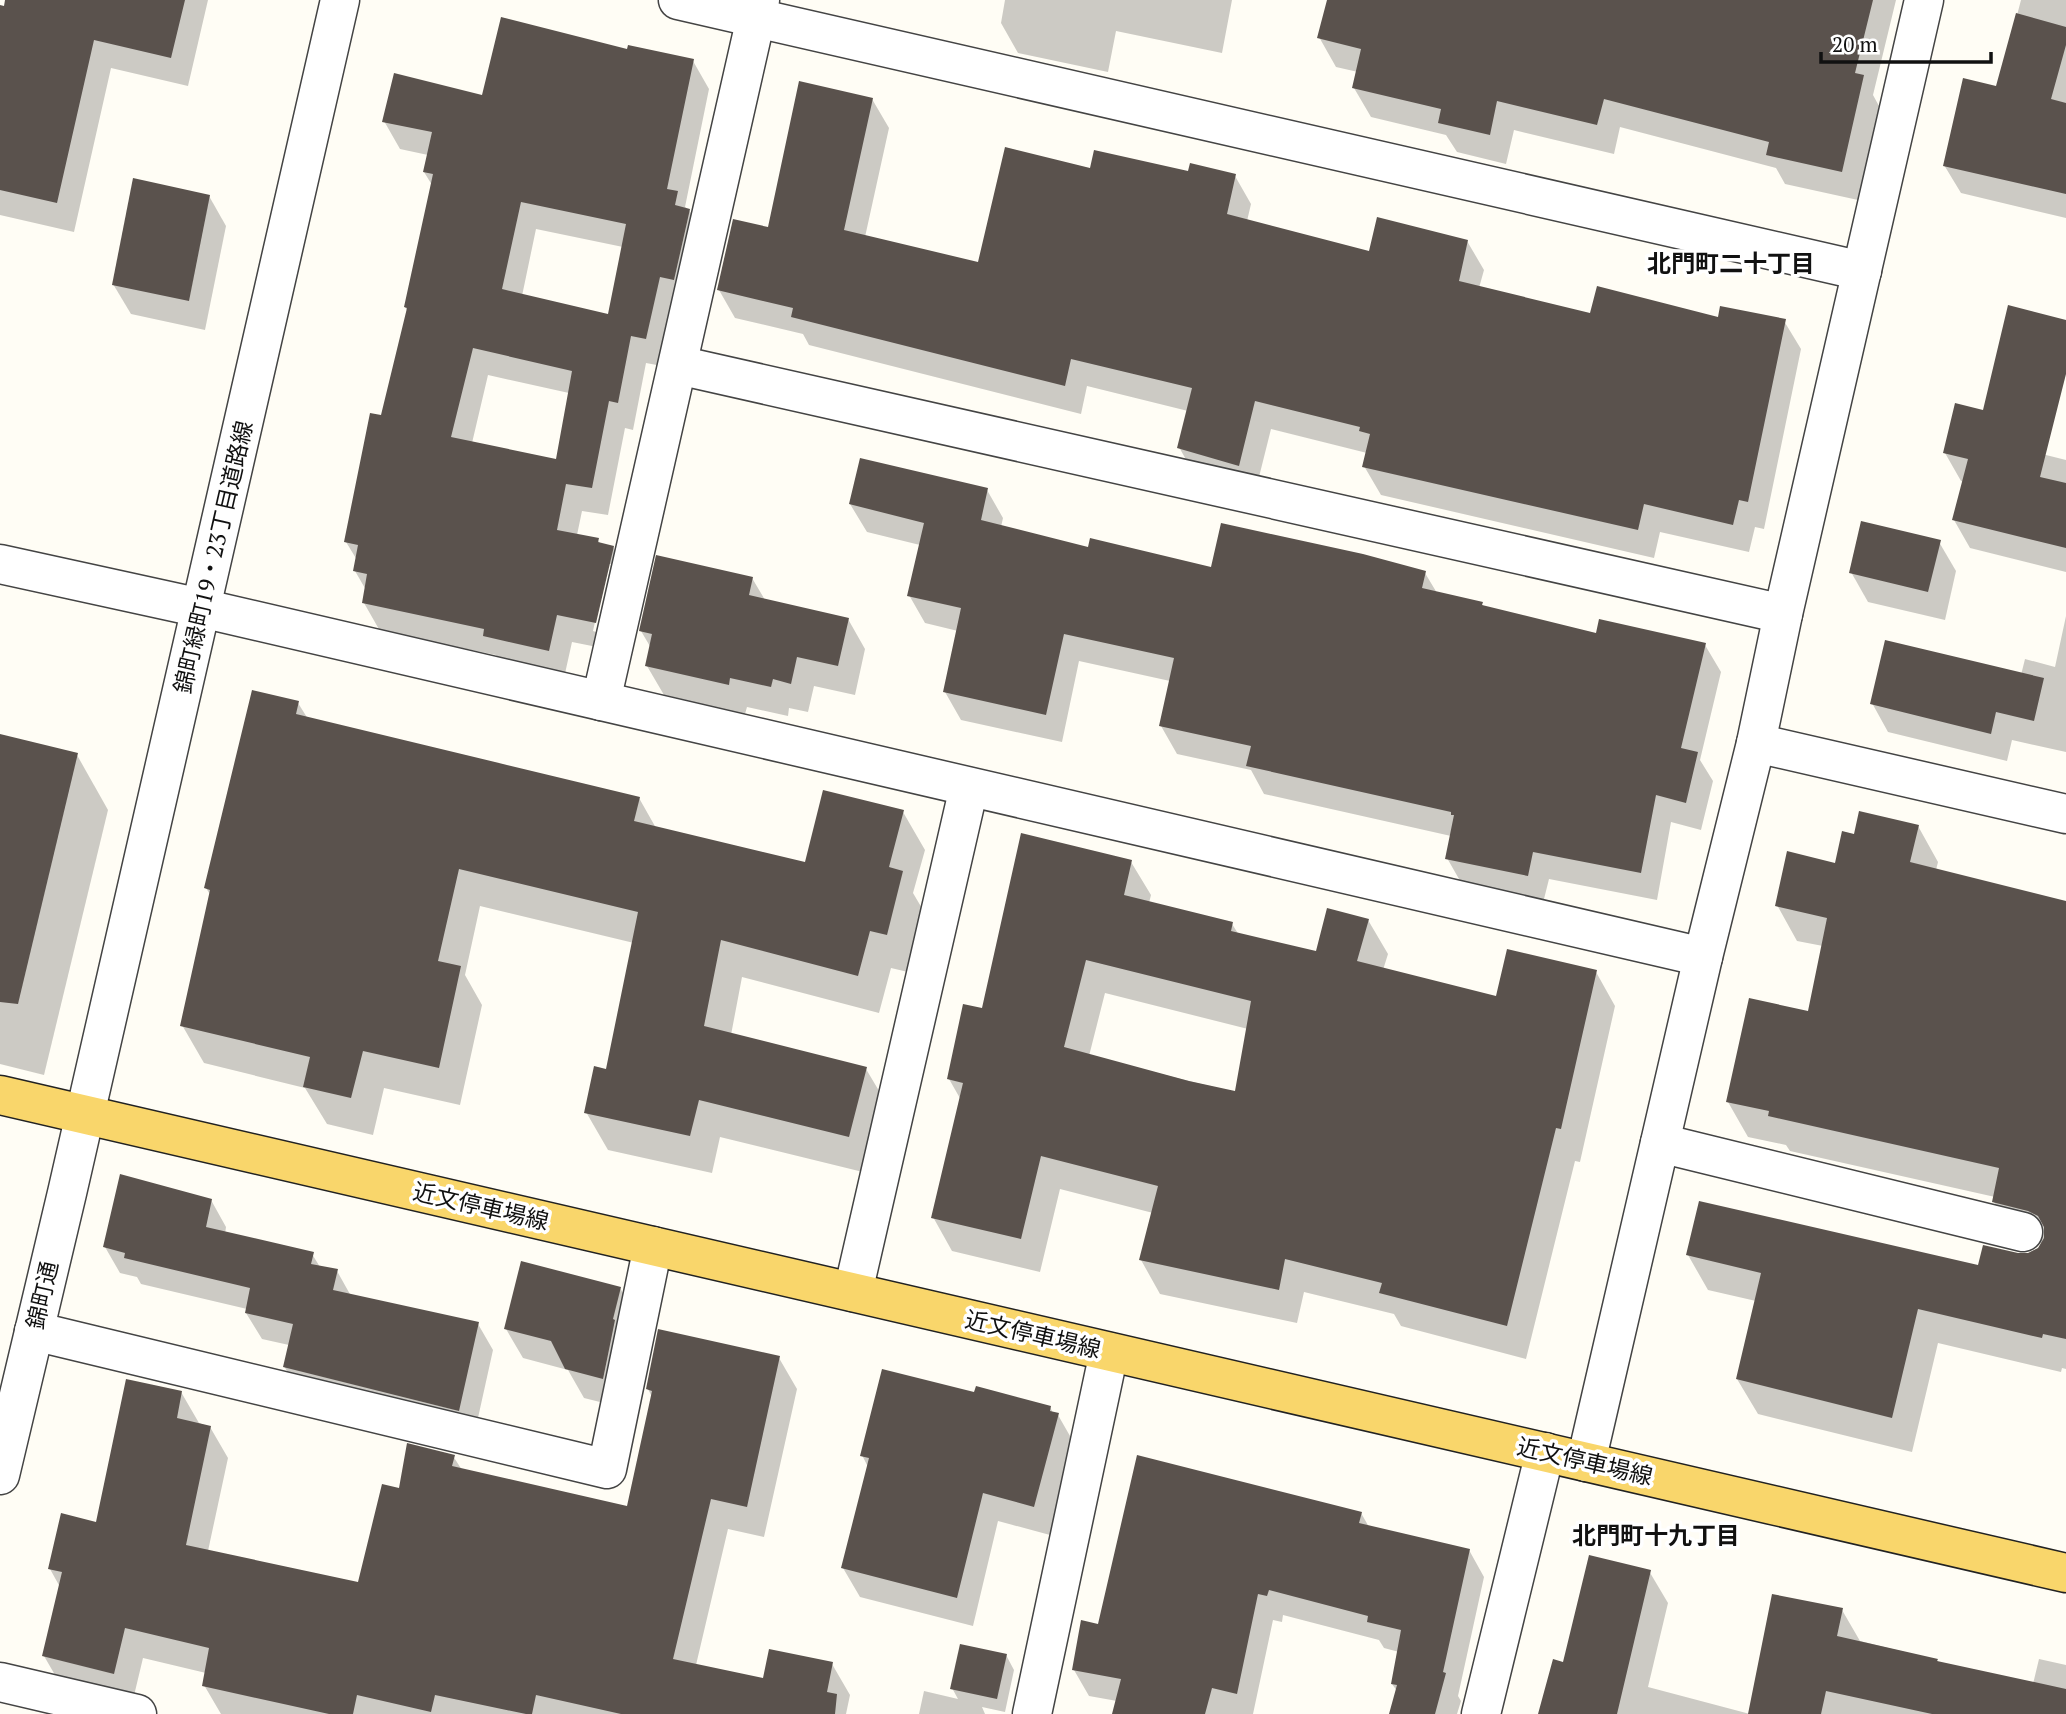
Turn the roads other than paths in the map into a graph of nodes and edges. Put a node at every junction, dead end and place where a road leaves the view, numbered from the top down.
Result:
1 (340, 0) edge
2 (678, 0) edge
3 (1924, 0) edge
4 (758, 9) edge
5 (1862, 271) junction
6 (678, 365) junction
7 (0, 564) edge
8 (201, 608) junction
9 (1783, 614) junction
10 (601, 701) junction
11 (1756, 743) junction
12 (969, 787) junction
13 (2066, 814) edge
14 (1703, 957) junction
15 (0, 1095) edge
16 (85, 1115) junction
17 (1660, 1143) junction
18 (2023, 1232) dead end
19 (653, 1246) junction
20 (853, 1292) junction
21 (34, 1331) junction
22 (1109, 1352) junction
23 (6, 1423) edge
24 (1545, 1452) junction
25 (1586, 1462) junction
26 (0, 1475) edge
27 (2066, 1573) edge
28 (0, 1682) edge
29 (137, 1714) edge
30 (1032, 1714) edge
31 (1481, 1714) edge

1 - 8 street, 錦町緑町19・23丁目道路線
2 - 4 street
3 - 5 street
4 - 5 street
4 - 6 street
5 - 9 street
6 - 9 street
6 - 10 street
7 - 8 street
8 - 10 street
8 - 16 street, 錦町緑町19・23丁目道路線
9 - 11 street
10 - 12 street
11 - 13 street
11 - 14 street
12 - 14 street
12 - 20 street
14 - 17 street
15 - 16 main road, 近文停車場線
16 - 19 main road, 近文停車場線
16 - 21 street, 錦町通
17 - 18 street
17 - 25 street
19 - 20 main road, 近文停車場線
19 - 21 street
20 - 22 main road, 近文停車場線
21 - 23 street, 錦町通
22 - 24 main road, 近文停車場線
22 - 30 street
23 - 26 street, 錦町通
24 - 25 main road, 近文停車場線
24 - 31 street
25 - 27 main road, 近文停車場線
28 - 29 street

